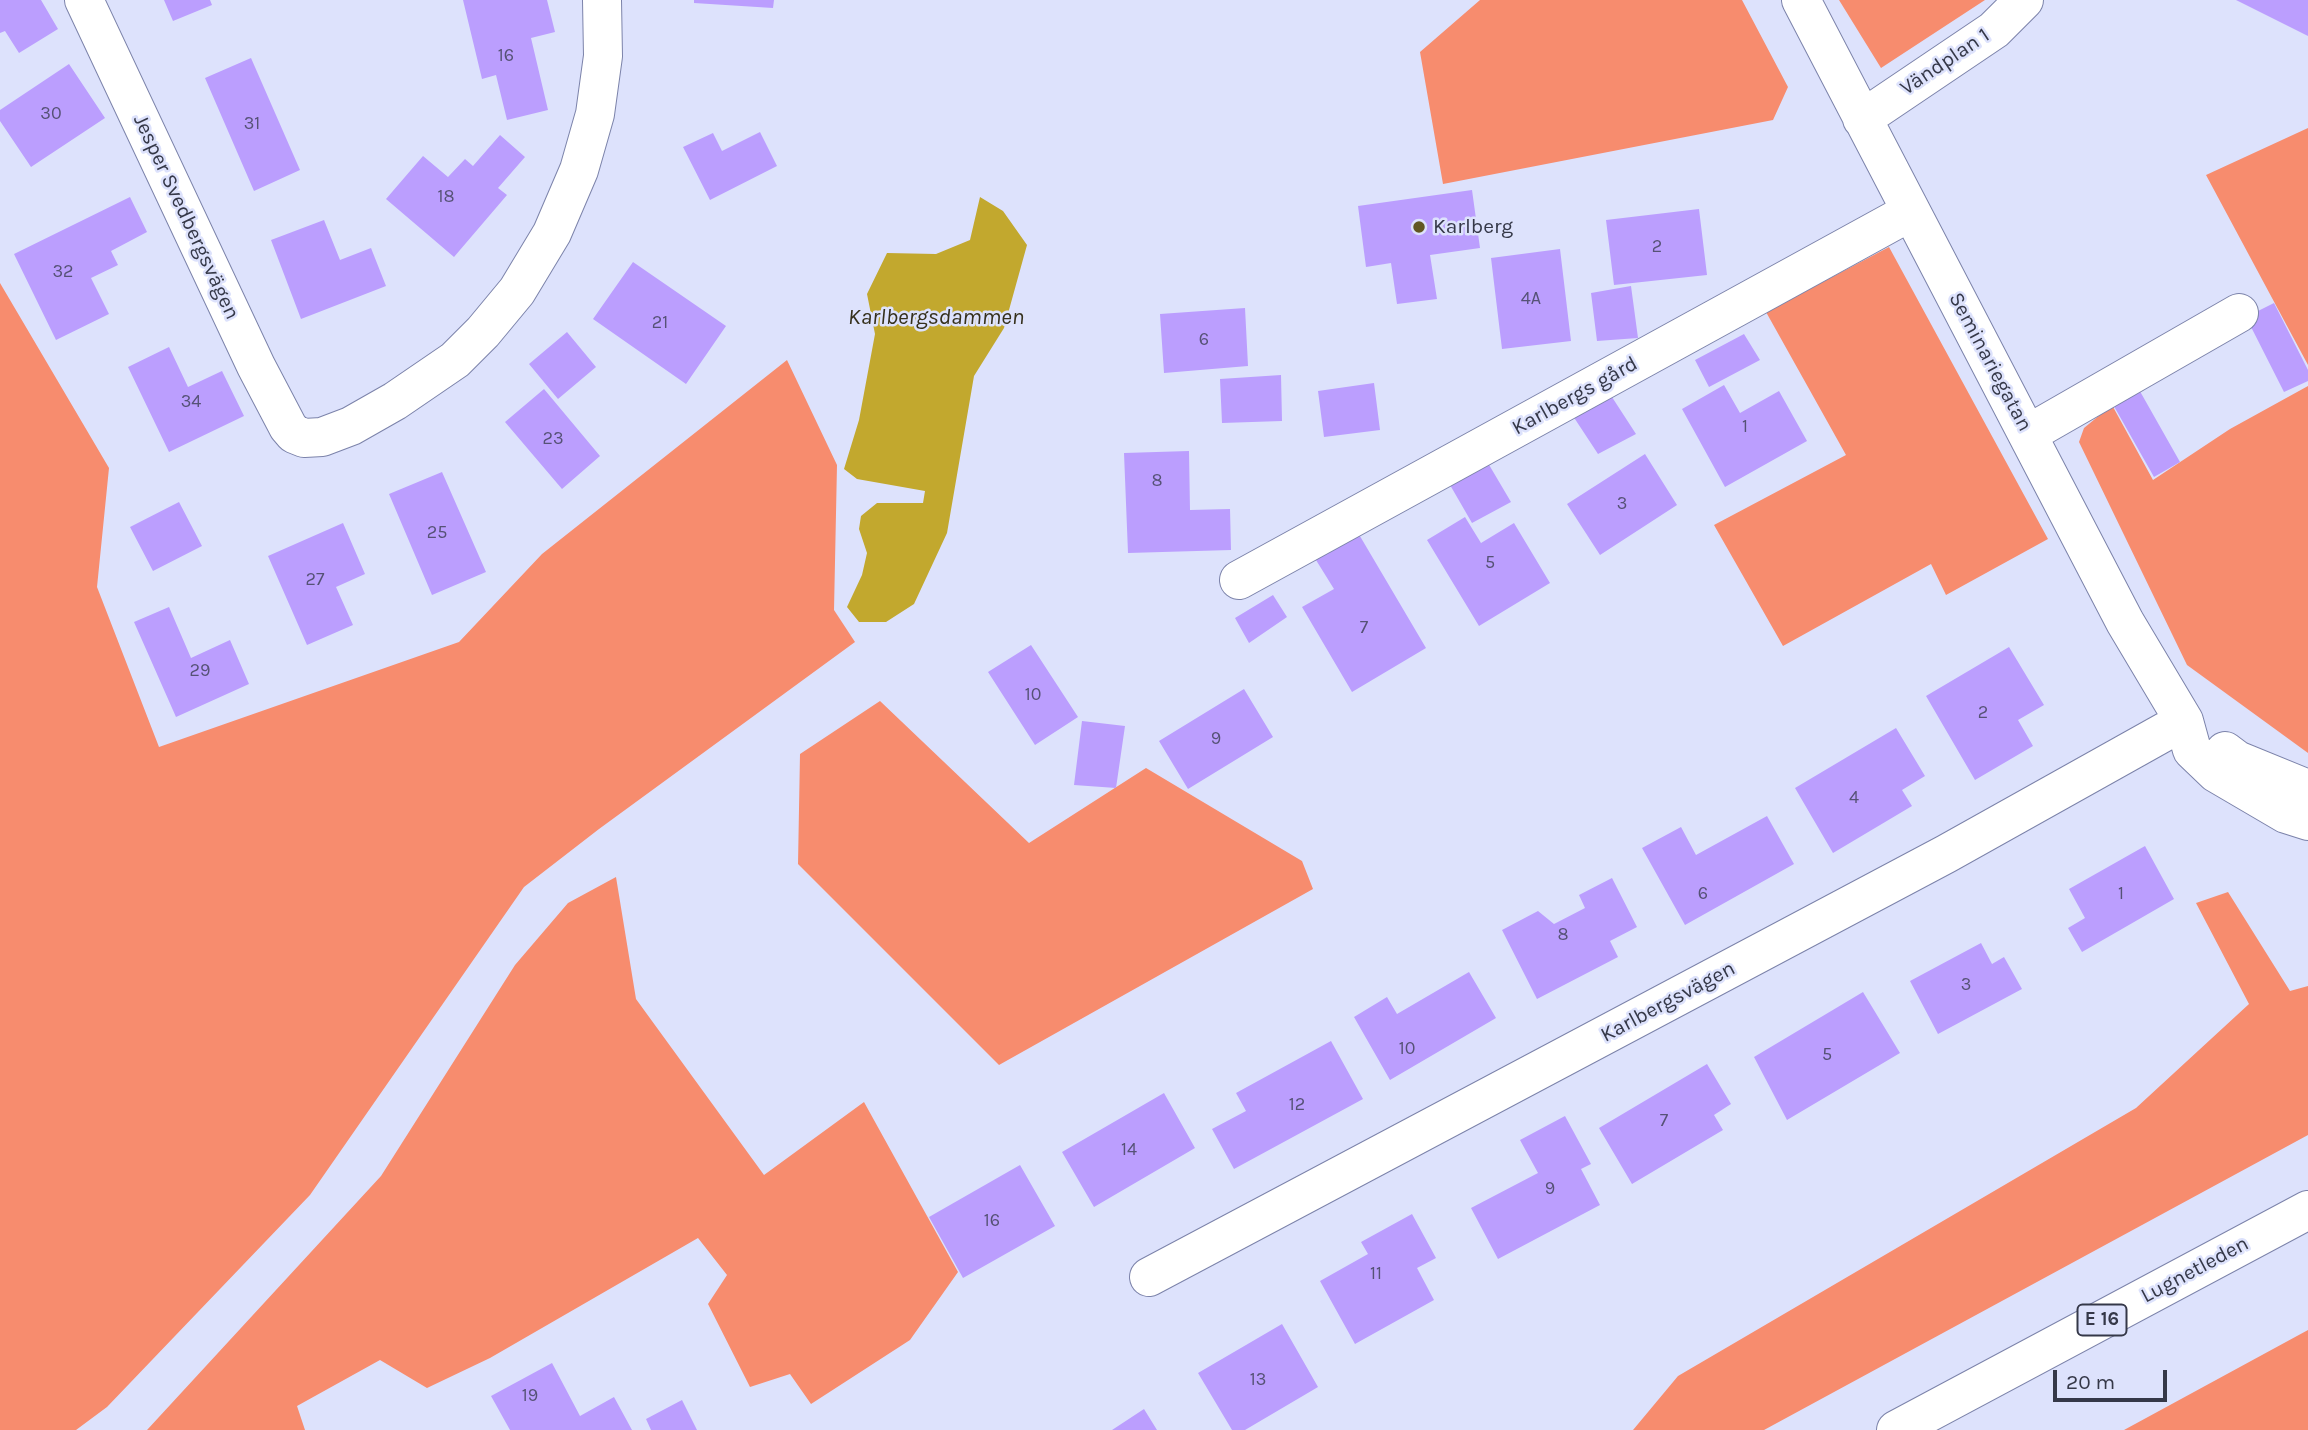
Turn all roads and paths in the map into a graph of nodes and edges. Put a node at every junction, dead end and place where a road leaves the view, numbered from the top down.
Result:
1 (84, 0) edge
2 (602, 0) edge
3 (1801, 0) edge
4 (2024, 0) edge
5 (1862, 118) junction
6 (1910, 212) junction
7 (2239, 313) dead end
8 (2028, 433) junction
9 (1240, 580) dead end
10 (2184, 722) junction
11 (2308, 789) edge
12 (2308, 821) edge
13 (2308, 1210) edge
14 (1149, 1278) dead end
15 (1896, 1430) edge

1 - 2 main road, Jesper Svedbergsvägen
3 - 5 main road, Seminariegatan
4 - 5 main road, Vändplan 1
5 - 6 main road, Seminariegatan
6 - 8 main road, Seminariegatan
6 - 9 main road, Karlbergs gård
7 - 8 main road
8 - 10 main road, Seminariegatan
10 - 11 main road
10 - 12 main road
10 - 14 main road, Karlbergsvägen
13 - 15 main road, Lugnetleden / E 16

